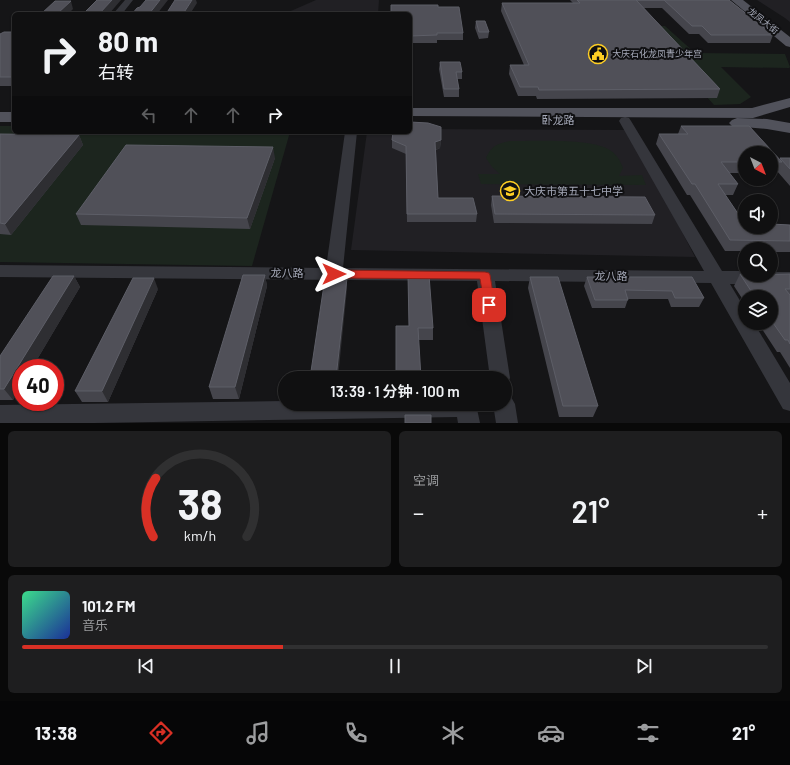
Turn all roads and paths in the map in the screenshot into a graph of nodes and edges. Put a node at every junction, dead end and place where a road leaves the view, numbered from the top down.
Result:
1 (129, 0) edge
2 (736, 0) edge
3 (746, 0) edge
4 (119, 12) edge
5 (790, 33) edge
6 (790, 43) edge
7 (790, 102) edge
8 (0, 109) edge
9 (12, 110) edge
10 (412, 112) edge
11 (0, 117) edge
12 (12, 117) edge
13 (701, 118) junction
14 (412, 119) edge
15 (625, 121) junction
16 (790, 128) edge
17 (351, 134) edge
18 (0, 271) edge
19 (334, 274) junction
20 (485, 275) junction
21 (718, 277) junction
22 (790, 278) edge
23 (499, 371) edge
24 (790, 402) edge
25 (505, 411) edge
26 (0, 415) edge
27 (469, 423) edge
28 (507, 423) edge

1 - 4 street
2 - 6 main road, 龙凤大街
3 - 5 main road, 龙凤大街
7 - 13 main road
8 - 9 main road
10 - 13 main road, 卧龙路
11 - 12 main road
13 - 15 main road, 卧龙路
13 - 16 main road
14 - 15 main road, 卧龙路
15 - 21 street
17 - 19 street
18 - 19 street, 龙八路
19 - 20 street, 龙八路
20 - 21 street, 龙八路
20 - 23 street
21 - 22 street, 龙八路
21 - 24 street
25 - 28 street
26 - 27 street

